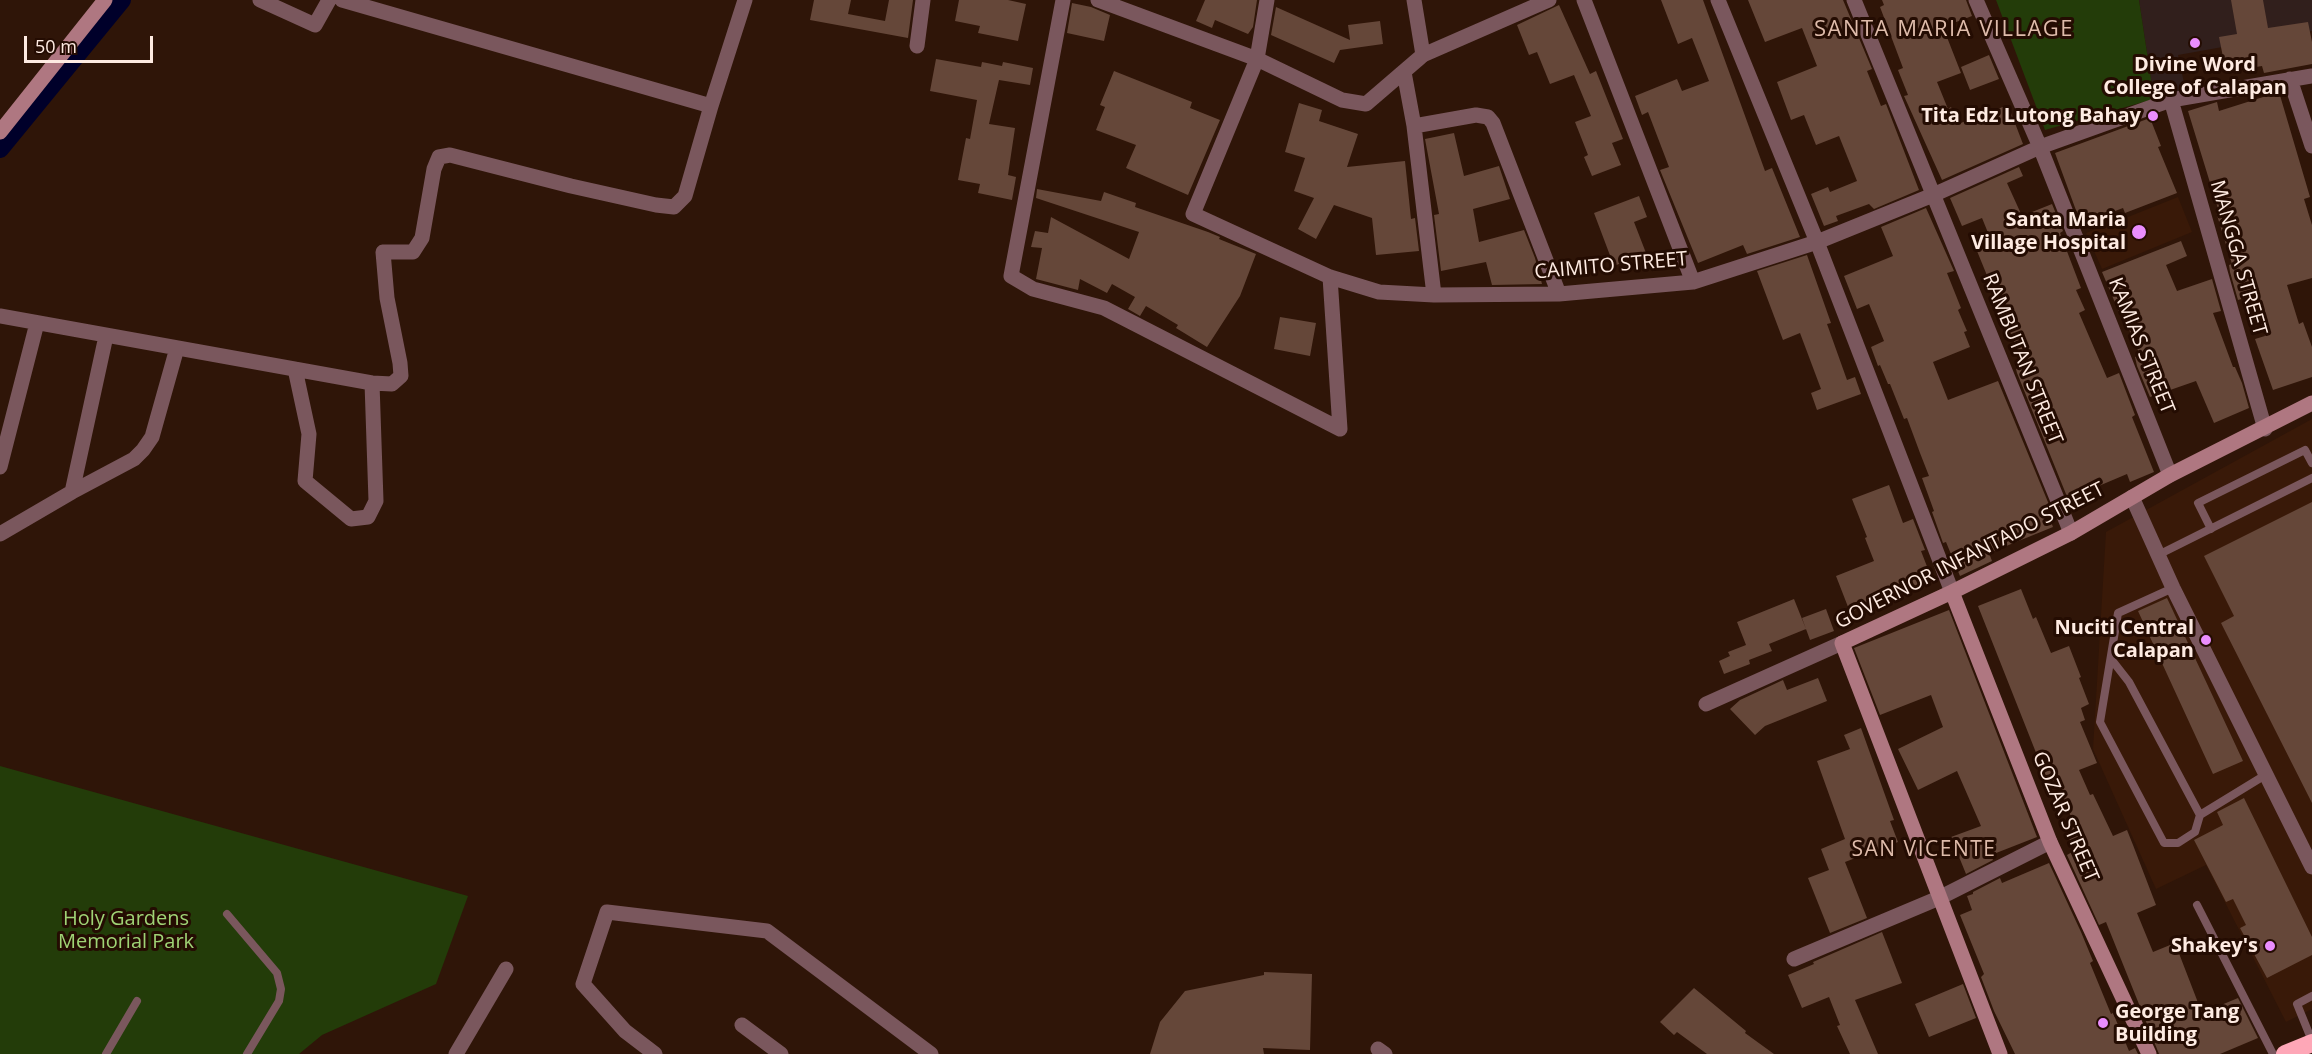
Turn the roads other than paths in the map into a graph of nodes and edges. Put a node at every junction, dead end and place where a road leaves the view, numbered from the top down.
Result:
1 (105, 0) edge
2 (260, 0) edge
3 (328, 0) edge
4 (342, 0) edge
5 (745, 0) edge
6 (923, 0) edge
7 (1063, 0) edge
8 (1098, 0) edge
9 (1267, 0) edge
10 (1414, 0) edge
11 (1549, 0) edge
12 (1584, 0) edge
13 (1718, 0) edge
14 (1854, 0) edge
15 (1977, 0) edge
16 (917, 46) dead end
17 (1423, 55) junction
18 (1257, 58) junction
19 (1404, 72) junction
20 (2312, 76) edge
21 (2289, 79) junction
22 (2171, 100) junction
23 (711, 106) junction
24 (1414, 126) junction
25 (0, 132) edge
26 (2312, 146) edge
27 (2040, 147) junction
28 (1933, 195) junction
29 (1818, 242) junction
30 (1330, 277) junction
31 (1693, 282) junction
32 (1559, 294) junction
33 (1434, 295) junction
34 (0, 316) edge
35 (37, 323) junction
36 (106, 336) junction
37 (177, 348) junction
38 (295, 369) junction
39 (372, 383) junction
40 (2312, 403) edge
41 (2265, 429) junction
42 (2312, 463) edge
43 (0, 467) edge
44 (2170, 475) junction
45 (2312, 478) edge
46 (72, 492) junction
47 (2132, 497) junction
48 (2211, 529) junction
49 (2071, 533) junction
50 (0, 534) edge
51 (2158, 555) junction
52 (2173, 588) junction
53 (1952, 592) junction
54 (1842, 643) junction
55 (2111, 660) junction
56 (1706, 704) dead end
57 (2267, 774) junction
58 (2200, 814) junction
59 (2050, 842) junction
60 (2312, 867) edge
61 (1939, 898) junction
62 (2197, 905) dead end
63 (227, 914) dead end
64 (1794, 959) dead end
65 (506, 969) dead end
66 (2312, 996) edge
67 (137, 1001) dead end
68 (742, 1025) dead end
69 (2312, 1042) edge
70 (106, 1054) edge
71 (247, 1054) edge
72 (456, 1054) edge
73 (655, 1054) edge
74 (782, 1054) edge
75 (931, 1054) edge
76 (2000, 1054) edge
77 (2150, 1054) edge
78 (2273, 1054) edge
79 (2285, 1054) edge

1 - 25 street
2 - 3 street
4 - 23 street
5 - 23 street
6 - 16 street
7 - 30 street
8 - 18 street
9 - 18 street, CAIMITO STREET
10 - 17 street
11 - 17 street
12 - 31 street
13 - 29 street
14 - 28 street, RAMBUTAN STREET
15 - 27 street, KAMIAS STREET
17 - 19 street
18 - 19 street
18 - 30 street, CAIMITO STREET
19 - 24 street
20 - 21 street, CAIMITO STREET
21 - 22 street, CAIMITO STREET
21 - 26 street
22 - 27 street, CAIMITO STREET
22 - 41 street, MANGGA STREET
23 - 39 street
24 - 32 street
24 - 33 street
27 - 28 street, CAIMITO STREET
27 - 44 street, KAMIAS STREET
28 - 29 street, CAIMITO STREET
28 - 49 street, RAMBUTAN STREET
29 - 31 street, CAIMITO STREET
29 - 53 street
30 - 33 street, CAIMITO STREET
31 - 32 street, CAIMITO STREET
32 - 33 street, CAIMITO STREET
34 - 35 street
35 - 36 street
35 - 43 street
36 - 37 street
36 - 46 street
37 - 38 street
37 - 46 street
38 - 39 street
38 - 39 street
40 - 41 street, GOVERNOR INFANTADO STREET
41 - 44 street, GOVERNOR INFANTADO STREET
42 - 48 lane
44 - 47 street, GOVERNOR INFANTADO STREET
45 - 48 lane
46 - 50 street
47 - 49 street, GOVERNOR INFANTADO STREET
47 - 51 street
48 - 51 lane
49 - 53 street, GOVERNOR INFANTADO STREET
51 - 52 street
52 - 55 lane
52 - 57 street
53 - 54 street, GOVERNOR INFANTADO STREET
53 - 59 street, GOZAR STREET
54 - 56 street, GOVERNOR INFANTADO STREET
54 - 61 street
55 - 58 lane
55 - 58 lane
57 - 58 lane
57 - 60 street
59 - 61 street
59 - 77 street, GOZAR STREET
61 - 64 street
61 - 76 street
62 - 78 lane
63 - 71 lane
65 - 72 street
66 - 69 lane
67 - 70 lane
68 - 74 street
69 - 79 highway
73 - 75 street

